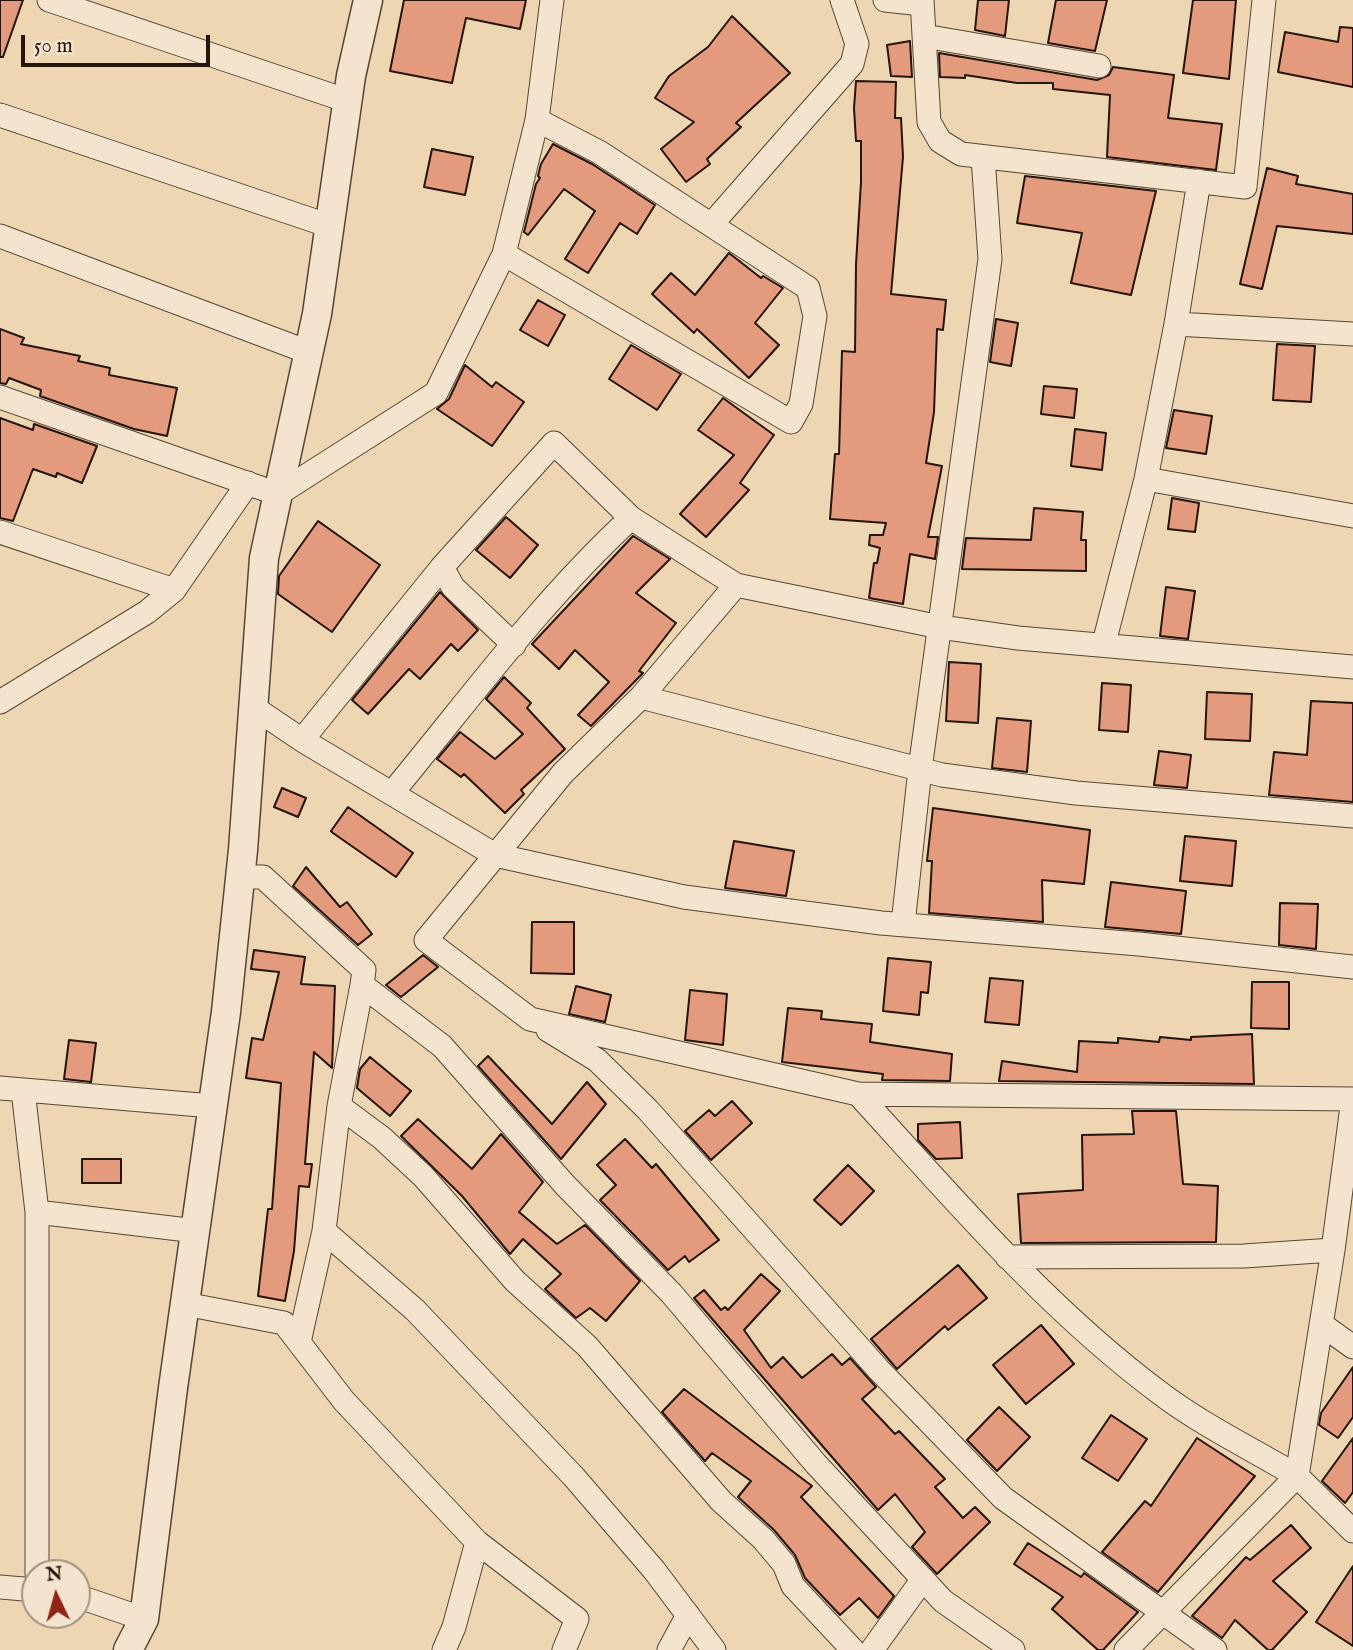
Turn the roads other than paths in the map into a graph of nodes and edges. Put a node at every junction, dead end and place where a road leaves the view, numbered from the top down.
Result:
1 (49, 0) edge
2 (368, 0) edge
3 (552, 0) edge
4 (842, 0) edge
5 (885, 0) edge
6 (1264, 0) edge
7 (922, 2) edge
8 (924, 36) junction
9 (1099, 66) dead end
10 (348, 101) junction
11 (0, 115) edge
12 (537, 120) junction
13 (983, 157) junction
14 (1199, 181) junction
15 (710, 225) junction
16 (330, 226) junction
17 (0, 236) edge
18 (504, 254) junction
19 (1176, 324) junction
20 (1353, 334) edge
21 (308, 352) junction
22 (0, 397) edge
23 (1146, 479) junction
24 (248, 483) junction
25 (278, 494) junction
26 (1353, 516) edge
27 (631, 517) junction
28 (0, 532) edge
29 (442, 567) junction
30 (736, 585) junction
31 (174, 590) junction
32 (940, 627) junction
33 (1104, 643) junction
34 (514, 645) junction
35 (1353, 667) edge
36 (641, 697) junction
37 (0, 702) edge
38 (253, 707) junction
39 (302, 740) junction
40 (920, 769) junction
41 (392, 793) junction
42 (1353, 816) edge
43 (495, 855) junction
44 (240, 877) junction
45 (903, 924) junction
46 (1353, 967) edge
47 (362, 985) junction
48 (530, 1019) junction
49 (11, 1089) edge
50 (1353, 1091) edge
51 (858, 1094) junction
52 (1353, 1098) edge
53 (212, 1105) junction
54 (339, 1106) junction
55 (37, 1212) junction
56 (196, 1231) junction
57 (324, 1231) junction
58 (1333, 1250) junction
59 (1007, 1257) junction
60 (186, 1304) junction
61 (1321, 1324) junction
62 (299, 1342) junction
63 (1353, 1347) edge
64 (1297, 1476) junction
65 (1353, 1531) edge
66 (477, 1542) junction
67 (37, 1559) edge
68 (923, 1579) junction
69 (0, 1587) edge
70 (21, 1589) edge
71 (91, 1601) edge
72 (1161, 1613) junction
73 (688, 1615) junction
74 (144, 1619) junction
75 (128, 1650) edge
76 (444, 1650) edge
77 (564, 1650) edge
78 (669, 1650) edge
79 (714, 1650) edge
80 (853, 1650) edge
81 (872, 1650) edge
82 (1013, 1650) edge
83 (1126, 1650) edge
84 (1215, 1650) edge

1 - 10 street
2 - 10 street
3 - 12 street
4 - 15 street
5 - 7 street
6 - 14 street
7 - 8 street
8 - 9 street
8 - 13 street
10 - 16 street
11 - 16 street
12 - 15 street
12 - 18 street
13 - 14 street
13 - 32 street
14 - 19 street
15 - 18 street
16 - 21 street
17 - 21 street
18 - 25 street
19 - 20 street
19 - 23 street
21 - 25 street
22 - 24 street
23 - 26 street
23 - 33 street
24 - 25 street
24 - 31 street
25 - 38 street
27 - 29 street
27 - 30 street
27 - 34 street
28 - 31 street
29 - 34 street
29 - 39 street
30 - 32 street
30 - 36 street
31 - 37 street
32 - 33 street
32 - 40 street
33 - 35 street
34 - 41 street
36 - 40 street
36 - 43 street
38 - 39 street
38 - 44 street
39 - 41 street
40 - 42 street
40 - 45 street
41 - 43 street
43 - 45 street
43 - 48 street
44 - 47 street
44 - 53 street
45 - 46 street
47 - 54 street
47 - 68 street
48 - 51 street
48 - 72 street
49 - 53 street
49 - 55 street
50 - 52 street
51 - 52 street
51 - 59 street
52 - 58 street
53 - 56 street
54 - 57 street
54 - 80 street
55 - 56 street
55 - 67 street
56 - 60 street
57 - 62 street
57 - 73 street
58 - 59 street
58 - 61 street
59 - 64 street
60 - 62 street
60 - 74 street
61 - 63 street
61 - 64 street
62 - 66 street
64 - 65 street
64 - 72 street
66 - 76 street
66 - 77 street
68 - 81 street
68 - 82 street
69 - 70 street
71 - 74 street
72 - 83 street
72 - 84 street
73 - 78 street
73 - 79 street
74 - 75 street

